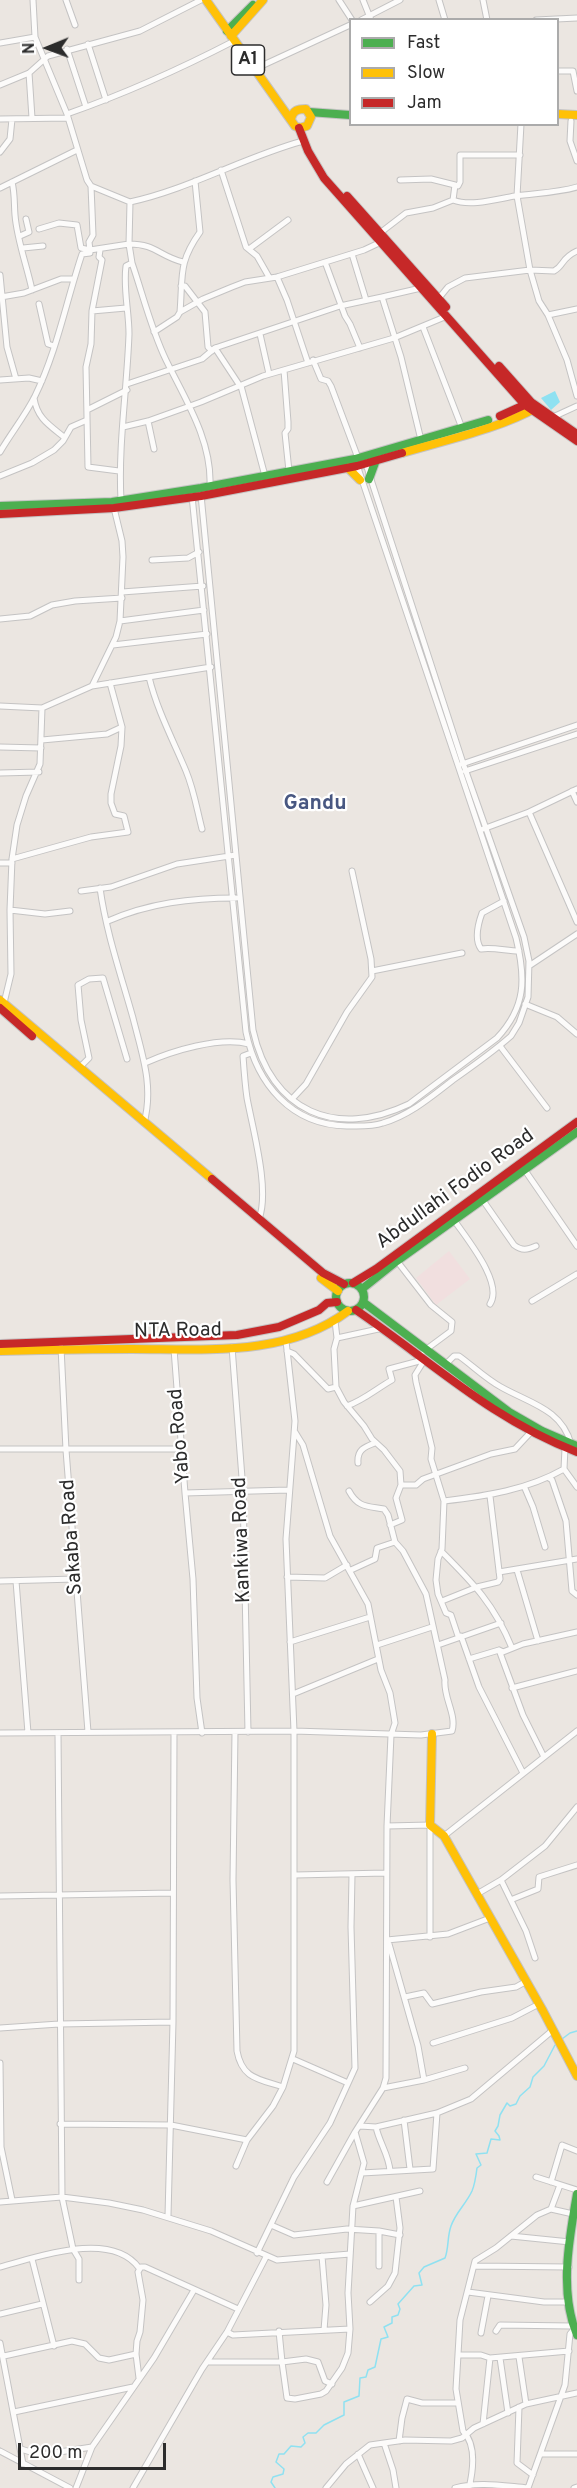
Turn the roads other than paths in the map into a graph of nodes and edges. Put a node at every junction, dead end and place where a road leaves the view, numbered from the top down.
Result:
1 (33, 0) edge
2 (66, 0) edge
3 (201, 0) edge
4 (206, 0) edge
5 (214, 0) edge
6 (257, 0) edge
7 (264, 0) edge
8 (339, 0) edge
9 (363, 0) edge
10 (400, 0) edge
11 (439, 0) edge
12 (483, 0) edge
13 (351, 18) edge
14 (370, 18) edge
15 (444, 18) edge
16 (487, 18) edge
17 (577, 18) edge
18 (559, 19) edge
19 (75, 25) dead end
20 (349, 26) edge
21 (232, 33) junction
22 (35, 37) junction
23 (0, 43) edge
24 (88, 44) junction
25 (67, 50) junction
26 (44, 60) junction
27 (259, 68) junction
28 (559, 71) edge
29 (575, 72) edge
30 (29, 73) junction
31 (0, 85) edge
32 (577, 91) edge
33 (106, 100) junction
34 (86, 107) junction
35 (298, 109) junction
36 (309, 112) junction
37 (559, 114) edge
38 (349, 115) edge
39 (68, 116) junction
40 (32, 118) junction
41 (0, 119) edge
42 (12, 119) junction
43 (291, 119) junction
44 (575, 119) edge
45 (349, 120) edge
46 (559, 121) edge
47 (305, 126) junction
48 (521, 126) edge
49 (303, 141) junction
50 (78, 150) junction
51 (0, 152) edge
52 (520, 155) junction
53 (577, 161) edge
54 (221, 170) junction
55 (400, 180) dead end
56 (195, 181) junction
57 (12, 182) junction
58 (455, 185) junction
59 (91, 186) junction
60 (577, 187) edge
61 (0, 188) edge
62 (517, 196) junction
63 (453, 200) junction
64 (130, 202) junction
65 (26, 219) dead end
66 (288, 220) dead end
67 (39, 229) dead end
68 (20, 236) junction
69 (381, 237) junction
70 (129, 244) junction
71 (43, 246) dead end
72 (23, 248) junction
73 (249, 249) junction
74 (90, 250) junction
75 (100, 250) junction
76 (577, 251) edge
77 (352, 254) junction
78 (183, 262) junction
79 (325, 262) junction
80 (132, 263) junction
81 (530, 270) junction
82 (0, 275) edge
83 (277, 277) junction
84 (269, 278) junction
85 (74, 279) junction
86 (181, 285) junction
87 (422, 288) junction
88 (32, 290) junction
89 (1, 297) edge
90 (382, 297) junction
91 (439, 298) junction
92 (366, 300) junction
93 (198, 301) junction
94 (39, 304) dead end
95 (340, 306) junction
96 (126, 308) junction
97 (577, 309) edge
98 (92, 311) junction
99 (180, 312) junction
100 (548, 315) junction
101 (447, 316) junction
102 (294, 322) junction
103 (423, 327) junction
104 (154, 332) junction
105 (260, 334) junction
106 (394, 338) junction
107 (54, 346) junction
108 (360, 348) junction
109 (213, 349) junction
110 (310, 362) junction
111 (172, 369) junction
112 (284, 370) junction
113 (269, 374) junction
114 (574, 377) edge
115 (15, 379) junction
116 (0, 380) edge
117 (42, 381) junction
118 (240, 386) junction
119 (127, 387) junction
120 (577, 396) edge
121 (34, 399) junction
122 (190, 406) junction
123 (531, 406) junction
124 (577, 406) edge
125 (87, 410) junction
126 (553, 417) junction
127 (87, 420) junction
128 (148, 421) junction
129 (123, 427) junction
130 (462, 428) junction
131 (577, 434) edge
132 (64, 437) junction
133 (421, 440) junction
134 (577, 441) edge
135 (154, 448) dead end
136 (0, 452) edge
137 (376, 460) junction
138 (358, 462) junction
139 (119, 471) junction
140 (289, 471) junction
141 (0, 476) edge
142 (265, 476) junction
143 (365, 479) junction
144 (199, 491) junction
145 (121, 500) junction
146 (0, 507) edge
147 (114, 508) junction
148 (0, 514) edge
149 (199, 552) junction
150 (152, 560) dead end
151 (203, 586) junction
152 (122, 595) junction
153 (204, 610) junction
154 (0, 619) edge
155 (120, 621) junction
156 (207, 634) junction
157 (113, 645) junction
158 (217, 666) junction
159 (210, 667) junction
160 (149, 677) junction
161 (110, 683) junction
162 (92, 686) junction
163 (0, 706) edge
164 (42, 708) junction
165 (577, 725) edge
166 (122, 727) junction
167 (577, 734) edge
168 (42, 740) junction
169 (0, 747) edge
170 (41, 748) junction
171 (464, 763) junction
172 (457, 765) junction
173 (466, 770) junction
174 (39, 772) junction
175 (0, 773) edge
176 (459, 773) junction
177 (575, 790) edge
178 (577, 802) edge
179 (529, 812) junction
180 (486, 828) junction
181 (202, 830) dead end
182 (479, 830) junction
183 (236, 855) junction
184 (229, 856) junction
185 (12, 861) junction
186 (0, 863) edge
187 (352, 871) dead end
188 (100, 888) junction
189 (81, 891) dead end
190 (233, 898) junction
191 (240, 898) junction
192 (504, 901) junction
193 (10, 910) junction
194 (70, 911) dead end
195 (108, 921) junction
196 (577, 922) edge
197 (577, 934) edge
198 (519, 951) junction
199 (462, 953) dead end
200 (529, 966) junction
201 (372, 971) junction
202 (523, 1003) junction
203 (1, 1008) edge
204 (577, 1034) edge
205 (249, 1044) junction
206 (500, 1046) junction
207 (250, 1053) junction
208 (127, 1059) dead end
209 (145, 1063) junction
210 (79, 1068) junction
211 (437, 1088) junction
212 (292, 1099) junction
213 (547, 1108) dead end
214 (577, 1122) edge
215 (144, 1123) junction
216 (577, 1131) edge
217 (524, 1169) junction
218 (482, 1199) junction
219 (259, 1219) junction
220 (454, 1220) junction
221 (536, 1246) dead end
222 (577, 1246) edge
223 (397, 1261) junction
224 (577, 1274) edge
225 (345, 1286) junction
226 (362, 1289) junction
227 (532, 1301) dead end
228 (337, 1302) junction
229 (363, 1302) junction
230 (490, 1304) dead end
231 (352, 1311) junction
232 (335, 1321) junction
233 (384, 1328) junction
234 (337, 1338) junction
235 (286, 1341) junction
236 (0, 1344) edge
237 (62, 1346) junction
238 (232, 1347) junction
239 (174, 1349) junction
240 (0, 1351) edge
241 (287, 1351) junction
242 (424, 1355) junction
243 (445, 1365) junction
244 (336, 1387) junction
245 (347, 1406) junction
246 (295, 1432) junction
247 (530, 1433) junction
248 (375, 1443) junction
249 (571, 1446) edge
250 (0, 1449) edge
251 (182, 1449) junction
252 (66, 1450) junction
253 (577, 1452) edge
254 (358, 1463) dead end
255 (564, 1469) junction
256 (436, 1474) junction
257 (549, 1478) junction
258 (401, 1485) junction
259 (524, 1486) junction
260 (577, 1487) edge
261 (288, 1490) junction
262 (243, 1491) junction
263 (349, 1491) dead end
264 (185, 1493) junction
265 (490, 1496) junction
266 (444, 1501) junction
267 (390, 1525) junction
268 (395, 1542) junction
269 (545, 1547) dead end
270 (441, 1551) junction
271 (577, 1558) edge
272 (568, 1560) junction
273 (349, 1567) junction
274 (517, 1570) junction
275 (499, 1572) junction
276 (287, 1577) junction
277 (76, 1579) junction
278 (0, 1581) edge
279 (16, 1581) junction
280 (477, 1587) junction
281 (577, 1595) edge
282 (442, 1601) junction
283 (370, 1617) junction
284 (501, 1623) junction
285 (432, 1627) junction
286 (577, 1632) edge
287 (461, 1636) junction
288 (538, 1641) junction
289 (290, 1642) junction
290 (377, 1645) junction
291 (438, 1645) junction
292 (512, 1648) junction
293 (499, 1650) junction
294 (378, 1659) junction
295 (469, 1659) junction
296 (577, 1671) edge
297 (512, 1688) junction
298 (293, 1694) junction
299 (294, 1731) junction
300 (577, 1731) edge
301 (88, 1732) junction
302 (201, 1732) junction
303 (235, 1732) junction
304 (248, 1732) junction
305 (0, 1733) edge
306 (27, 1733) junction
307 (58, 1733) junction
308 (174, 1733) junction
309 (432, 1734) junction
310 (391, 1735) junction
311 (544, 1757) junction
312 (523, 1773) junction
313 (577, 1807) edge
314 (430, 1825) junction
315 (387, 1826) junction
316 (444, 1836) junction
317 (577, 1865) edge
318 (386, 1873) junction
319 (295, 1875) junction
320 (352, 1875) junction
321 (501, 1880) junction
322 (173, 1893) junction
323 (477, 1894) junction
324 (58, 1895) junction
325 (0, 1896) edge
326 (513, 1899) junction
327 (490, 1918) junction
328 (430, 1937) junction
329 (387, 1940) junction
330 (535, 1958) dead end
331 (525, 1982) junction
332 (405, 1997) junction
333 (539, 2004) junction
334 (173, 2022) junction
335 (59, 2024) junction
336 (0, 2028) edge
337 (553, 2030) junction
338 (433, 2043) dead end
339 (292, 2059) junction
340 (0, 2063) edge
341 (465, 2068) dead end
342 (577, 2074) edge
343 (423, 2080) junction
344 (348, 2083) junction
345 (283, 2087) junction
346 (383, 2088) junction
347 (437, 2113) junction
348 (404, 2120) junction
349 (60, 2124) junction
350 (171, 2125) junction
351 (360, 2126) junction
352 (376, 2127) junction
353 (355, 2132) junction
354 (247, 2140) junction
355 (577, 2151) edge
356 (236, 2166) dead end
357 (411, 2169) junction
358 (390, 2171) junction
359 (362, 2173) junction
360 (536, 2177) dead end
361 (327, 2182) dead end
362 (551, 2182) junction
363 (560, 2185) junction
364 (420, 2191) dead end
365 (577, 2192) edge
366 (62, 2197) junction
367 (396, 2197) junction
368 (12, 2200) junction
369 (0, 2202) edge
370 (353, 2206) junction
371 (551, 2209) junction
372 (573, 2214) junction
373 (168, 2216) junction
374 (271, 2225) junction
375 (351, 2229) junction
376 (378, 2231) junction
377 (400, 2235) junction
378 (511, 2236) junction
379 (570, 2242) junction
380 (73, 2249) junction
381 (257, 2253) junction
382 (350, 2254) junction
383 (322, 2256) junction
384 (266, 2257) junction
385 (32, 2259) junction
386 (475, 2265) junction
387 (379, 2266) dead end
388 (0, 2267) edge
389 (569, 2267) junction
390 (140, 2268) junction
391 (79, 2280) dead end
392 (194, 2290) junction
393 (468, 2292) junction
394 (488, 2296) junction
395 (370, 2302) dead end
396 (569, 2302) junction
397 (42, 2304) junction
398 (238, 2309) junction
399 (0, 2314) edge
400 (350, 2329) junction
401 (575, 2329) edge
402 (324, 2330) junction
403 (279, 2331) junction
404 (496, 2331) dead end
405 (226, 2332) junction
406 (481, 2333) dead end
407 (0, 2343) edge
408 (54, 2346) junction
409 (569, 2351) junction
410 (136, 2354) junction
411 (458, 2355) junction
412 (4, 2356) junction
413 (519, 2357) junction
414 (490, 2358) junction
415 (500, 2358) junction
416 (207, 2362) junction
417 (282, 2362) junction
418 (139, 2378) junction
419 (332, 2384) junction
420 (133, 2387) junction
421 (577, 2393) edge
422 (559, 2396) junction
423 (458, 2403) junction
424 (526, 2404) junction
425 (519, 2408) junction
426 (14, 2412) junction
427 (508, 2413) junction
428 (483, 2424) junction
429 (467, 2434) junction
430 (399, 2441) junction
431 (384, 2443) junction
432 (92, 2447) junction
433 (21, 2449) junction
434 (0, 2451) edge
435 (358, 2454) junction
436 (541, 2454) junction
437 (577, 2454) edge
438 (23, 2464) junction
439 (533, 2475) junction
440 (469, 2486) edge
441 (70, 2488) edge
442 (76, 2488) edge
443 (133, 2488) edge
444 (326, 2488) edge
445 (373, 2488) edge
446 (396, 2488) edge
447 (455, 2488) edge
448 (528, 2488) edge

1 - 22 street
2 - 19 street
3 - 24 street
4 - 21 main road, A1
5 - 21 main road, A1
6 - 21 main road
7 - 21 main road
8 - 13 street
9 - 14 street
10 - 14 street
11 - 15 street
12 - 16 street
17 - 18 street
20 - 27 street
21 - 27 main road, A1
21 - 33 street
21 - 43 main road, A1
22 - 23 street
22 - 26 street
24 - 25 street
24 - 33 street
25 - 26 street
25 - 34 street
26 - 30 street
26 - 39 street
27 - 35 main road, A1
28 - 29 street
29 - 32 street
30 - 31 street
30 - 40 street
33 - 34 street
34 - 39 street
35 - 36 main road
35 - 43 main road
36 - 38 main road
36 - 47 main road
37 - 44 main road
39 - 40 street
39 - 50 street
40 - 42 street
41 - 42 street
42 - 51 street
43 - 47 main road
44 - 46 main road
44 - 53 street
45 - 47 main road
47 - 49 main road
47 - 69 main road
48 - 52 street
49 - 54 street
49 - 69 main road
50 - 57 street
50 - 59 street
52 - 58 street
52 - 62 street
54 - 56 street
54 - 73 street
55 - 58 street
56 - 64 street
56 - 78 street
57 - 61 street
57 - 68 street
58 - 63 street
59 - 64 street
59 - 74 street
60 - 62 street
62 - 63 street
62 - 81 street
63 - 69 street
64 - 70 street
65 - 68 street
66 - 73 street
67 - 74 street
68 - 72 street
69 - 77 street
69 - 87 main road
69 - 91 main road
70 - 75 street
70 - 78 street
70 - 80 street
71 - 72 street
72 - 88 street
73 - 84 street
74 - 75 street
74 - 85 street
75 - 98 street
76 - 81 street
77 - 79 street
77 - 92 street
78 - 86 street
79 - 83 street
79 - 95 street
80 - 96 street
80 - 104 street
81 - 91 street
81 - 100 street
82 - 89 street
83 - 84 street
83 - 102 street
84 - 93 street
85 - 88 street
85 - 107 street
86 - 93 street
86 - 99 street
87 - 90 street
87 - 101 main road
88 - 89 street
89 - 115 street
90 - 92 street
90 - 106 street
91 - 123 main road
92 - 95 street
93 - 99 street
93 - 109 street
94 - 107 street
95 - 102 street
95 - 108 street
96 - 98 street
96 - 119 street
97 - 100 street
98 - 125 street
99 - 104 street
100 - 114 street
101 - 103 street
101 - 123 main road
102 - 105 street
102 - 110 street
103 - 106 street
103 - 130 street
104 - 111 street
105 - 109 street
105 - 113 street
106 - 108 street
106 - 133 street
107 - 117 street
108 - 110 street
109 - 111 street
109 - 118 street
110 - 112 street
110 - 138 street
111 - 119 street
111 - 122 street
112 - 113 street
112 - 140 street
113 - 118 street
114 - 120 street
115 - 116 street
115 - 117 street
117 - 121 street
118 - 122 street
118 - 142 street
119 - 125 street
119 - 129 street
121 - 132 street
121 - 136 street
122 - 128 street
122 - 144 street
123 - 126 main road
123 - 130 main road
123 - 134 main road
123 - 137 main road
124 - 126 street
125 - 127 street
126 - 131 main road
127 - 132 street
127 - 139 street
128 - 129 street
128 - 135 street
129 - 139 street
130 - 133 main road
132 - 141 street
133 - 138 main road
137 - 138 main road
137 - 143 main road
138 - 140 main road
138 - 143 main road
138 - 143 street
138 - 144 main road
139 - 145 street
140 - 142 main road
142 - 144 main road
143 - 171 street
143 - 172 street
144 - 145 main road
144 - 147 main road
144 - 149 street
144 - 158 street
145 - 146 main road
147 - 148 main road
147 - 152 street
149 - 150 street
149 - 151 street
151 - 152 street
151 - 153 street
152 - 154 street
152 - 155 street
153 - 155 street
153 - 156 street
155 - 157 street
156 - 157 street
156 - 159 street
157 - 162 street
158 - 159 street
158 - 183 street
159 - 160 street
159 - 184 street
160 - 161 street
160 - 181 street
161 - 162 street
161 - 166 street
162 - 164 street
163 - 164 street
164 - 168 street
165 - 171 street
166 - 168 street
166 - 185 street
167 - 173 street
168 - 170 street
169 - 170 street
170 - 174 street
171 - 172 street
171 - 173 street
172 - 176 street
173 - 176 street
173 - 180 street
174 - 175 street
174 - 185 street
176 - 182 street
177 - 178 street
177 - 179 street
179 - 180 street
179 - 196 street
180 - 182 street
180 - 200 street
182 - 192 street
183 - 184 street
183 - 191 street
184 - 188 street
184 - 190 street
185 - 186 street
185 - 193 street
187 - 201 street
188 - 189 street
188 - 195 street
190 - 191 street
190 - 195 street
190 - 205 street
191 - 212 street
192 - 198 street
192 - 198 street
193 - 194 street
193 - 203 street
195 - 209 street
197 - 200 street
198 - 202 street
199 - 201 street
200 - 202 street
201 - 212 street
202 - 204 street
202 - 206 street
202 - 211 street
203 - 210 main road
203 - 225 main road
205 - 207 street
205 - 209 street
206 - 211 street
206 - 213 street
207 - 211 street
207 - 219 street
208 - 210 street
209 - 215 street
210 - 215 main road
211 - 212 street
214 - 225 main road, Abdullahi Fodio Road
215 - 219 main road
216 - 217 main road, Abdullahi Fodio Road
217 - 218 main road, Abdullahi Fodio Road
217 - 222 street
218 - 220 main road, Abdullahi Fodio Road
218 - 221 street
219 - 225 main road
220 - 223 main road, Abdullahi Fodio Road
220 - 230 street
223 - 226 main road, Abdullahi Fodio Road
223 - 242 street
224 - 227 street
225 - 226 main road
225 - 228 main road
226 - 229 main road
228 - 231 main road
228 - 237 main road, NTA Road
229 - 231 main road
229 - 242 main road
231 - 232 main road, NTA Road
231 - 233 main road
232 - 234 street
232 - 235 main road, NTA Road
233 - 234 street
233 - 242 main road
234 - 244 street
235 - 238 main road, NTA Road
235 - 241 street
236 - 237 main road, NTA Road
237 - 239 main road, NTA Road
237 - 240 main road, NTA Road
237 - 252 street, Sakaba Road
238 - 239 main road, NTA Road
238 - 262 street, Kankiwa Road
239 - 251 street, Yabo Road
241 - 244 street
241 - 246 street
242 - 243 main road
242 - 245 street
242 - 247 main road
242 - 256 street
243 - 249 main road
243 - 249 street
244 - 245 street
245 - 248 street
246 - 261 street
246 - 273 street
247 - 249 main road
247 - 256 street
248 - 254 street
248 - 258 street
249 - 253 main road
249 - 255 street
250 - 252 street
251 - 252 street
251 - 264 street, Yabo Road
252 - 277 street, Sakaba Road
255 - 257 street
255 - 260 street
256 - 258 street
256 - 266 street
257 - 259 street
257 - 272 street
258 - 267 street
259 - 265 street
259 - 269 street
261 - 262 street, Yabo Road
261 - 276 street
262 - 264 street, Yabo Road
262 - 304 street, Kankiwa Road
263 - 267 street
264 - 302 street
265 - 266 street
265 - 275 street
266 - 270 street
267 - 268 street
268 - 273 street
268 - 285 street
270 - 280 street
270 - 282 street
271 - 272 street
272 - 274 street
272 - 281 street
273 - 276 street
273 - 283 street
274 - 275 street
274 - 288 street
275 - 280 street
276 - 289 street
277 - 279 street
277 - 301 street, Sakaba Road
278 - 279 street
279 - 306 street
280 - 282 street
280 - 284 street
282 - 287 street
283 - 289 street
283 - 290 street
284 - 287 street
284 - 292 street
285 - 290 street
285 - 291 street
286 - 288 street
287 - 291 street
287 - 295 street
288 - 292 street
289 - 298 street
290 - 294 street
291 - 309 street
292 - 293 street
293 - 295 street
293 - 297 street
294 - 298 street
294 - 310 street
295 - 312 street
296 - 297 street
297 - 311 street
298 - 299 street
299 - 304 street
299 - 310 street
299 - 319 street
300 - 311 street
301 - 307 street
301 - 308 street
302 - 303 street
302 - 308 street
303 - 304 street
303 - 345 street
305 - 306 street
306 - 307 street
307 - 324 street
308 - 322 street
309 - 310 street
309 - 314 main road
310 - 315 street
311 - 312 street
312 - 316 street
313 - 321 street
314 - 315 street
314 - 316 main road
314 - 328 street
315 - 318 street
316 - 323 main road
317 - 326 street
318 - 320 street
318 - 329 street
319 - 320 street
319 - 339 street
320 - 344 street
321 - 323 street
321 - 326 street
322 - 324 street
322 - 334 street
323 - 327 main road
324 - 325 street
324 - 335 street
326 - 330 street
327 - 328 street
327 - 331 main road
328 - 329 street
329 - 332 street
329 - 346 street
331 - 332 street
331 - 333 main road
332 - 343 street
333 - 337 main road
333 - 338 street
334 - 335 street
334 - 350 street
335 - 336 street
335 - 349 street
337 - 342 main road
337 - 347 street
339 - 344 street
339 - 345 street
340 - 368 street
341 - 343 street
343 - 346 street
344 - 374 street
345 - 354 street
346 - 351 street
347 - 348 street
347 - 357 street
348 - 352 street
348 - 357 street
349 - 350 street
349 - 366 street
350 - 354 street
350 - 373 street
351 - 352 street
351 - 353 street
352 - 358 street
353 - 359 street
353 - 361 street
354 - 356 street
355 - 362 street
357 - 358 street
358 - 359 street
359 - 370 street
360 - 362 street
362 - 363 street
363 - 365 street
363 - 371 street
364 - 367 street
365 - 372 main road
366 - 368 street
366 - 373 street
366 - 380 street
367 - 370 street
367 - 377 street
368 - 369 street
370 - 375 street
371 - 372 street
371 - 378 street
372 - 379 main road
373 - 381 street
374 - 375 street
374 - 381 street
375 - 376 street
375 - 382 street
376 - 377 street
376 - 387 street
377 - 395 street
378 - 379 street
378 - 386 street
379 - 389 main road
380 - 385 street
380 - 390 street
380 - 391 street
381 - 384 street
382 - 383 street
382 - 400 street
383 - 384 street
383 - 402 street
384 - 398 street
385 - 388 street
385 - 397 street
386 - 389 street
386 - 393 street
389 - 396 main road
390 - 392 street
390 - 410 street
392 - 398 street
392 - 418 street
393 - 394 street
393 - 411 street
394 - 396 street
394 - 406 street
396 - 401 main road
397 - 399 street
397 - 408 street
398 - 405 street
400 - 402 street
400 - 419 street
401 - 404 street
401 - 409 street
402 - 403 street
403 - 405 street
403 - 417 street
405 - 416 street
407 - 412 street
408 - 410 street
408 - 412 street
409 - 413 street
409 - 422 street
410 - 418 street
411 - 414 street
411 - 423 street
412 - 426 street
413 - 415 street
413 - 424 street
414 - 415 street
414 - 428 street
415 - 427 street
416 - 417 street
416 - 443 street
417 - 419 street
417 - 419 street
418 - 420 street
420 - 426 street
420 - 432 street
421 - 422 street
422 - 424 street
422 - 436 street
423 - 429 street
423 - 430 street
424 - 425 street
425 - 427 street
425 - 439 street
426 - 433 street
427 - 428 street
428 - 429 street
429 - 430 street
429 - 440 street
430 - 431 street
431 - 435 street
431 - 446 street
432 - 433 street
432 - 442 street
433 - 438 street
434 - 438 street
435 - 444 street
435 - 445 street
436 - 437 street
436 - 439 street
438 - 441 street
439 - 448 street
440 - 447 street
440 - 448 street

